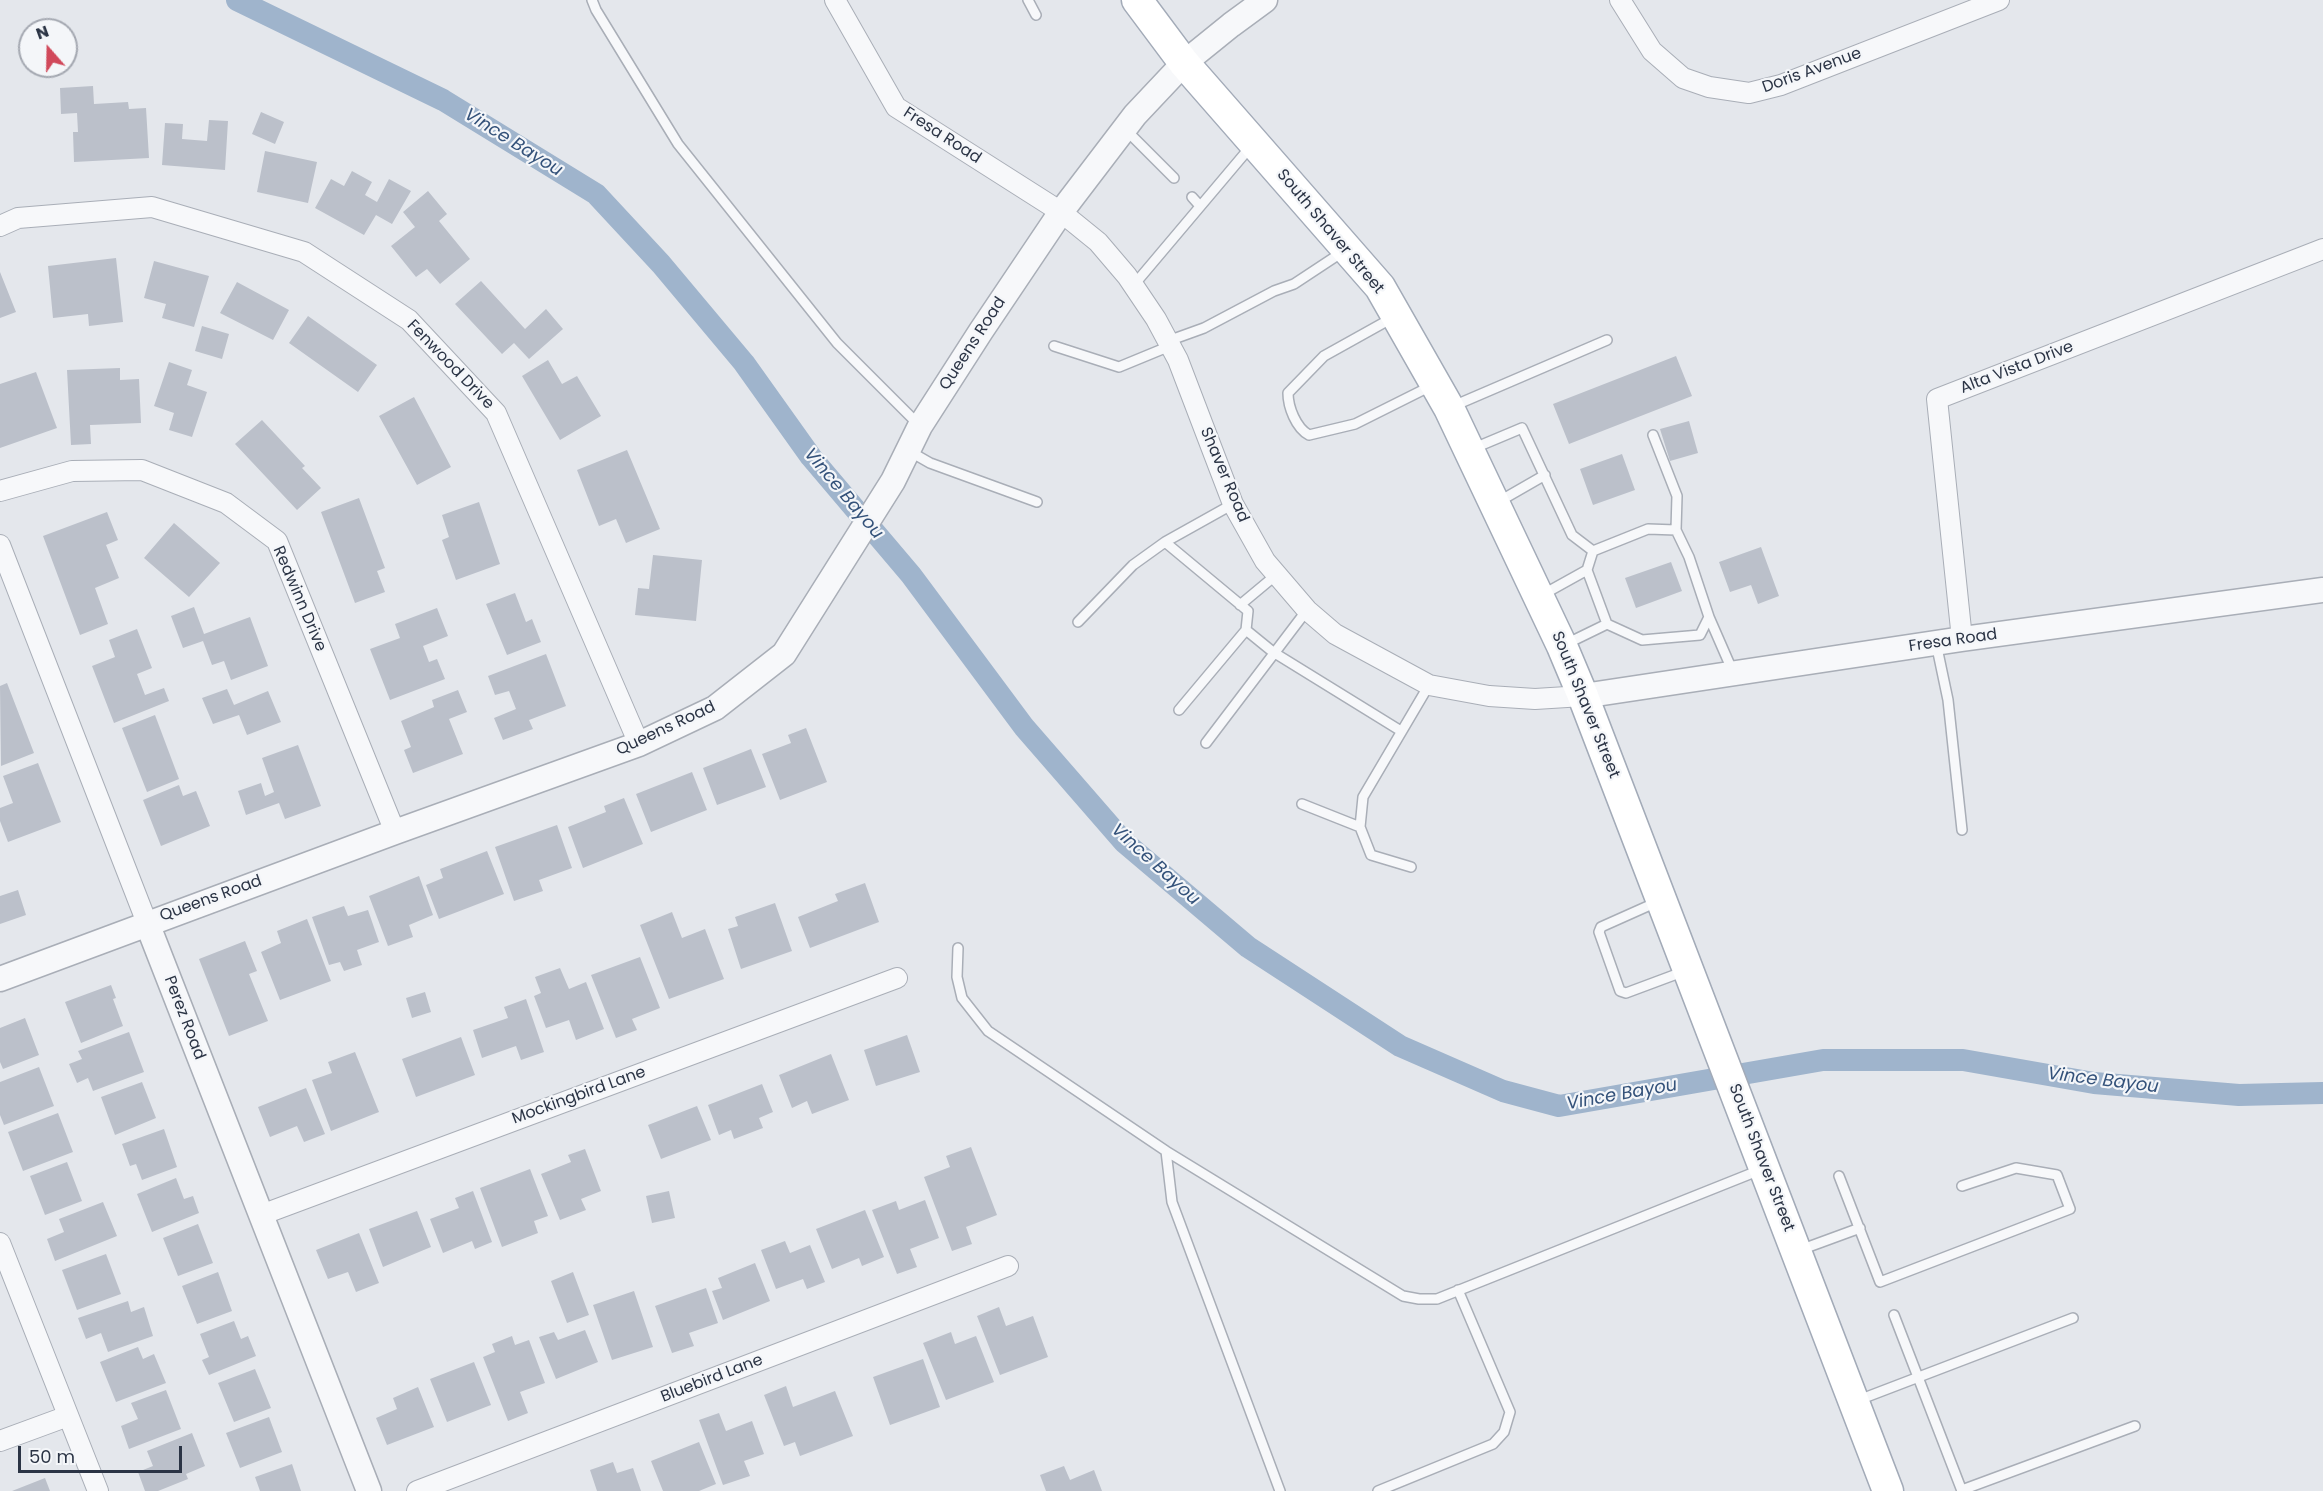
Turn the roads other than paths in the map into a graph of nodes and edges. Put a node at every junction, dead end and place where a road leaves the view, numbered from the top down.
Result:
1 (592, 0) edge
2 (835, 0) edge
3 (1028, 0) edge
4 (1137, 0) edge
5 (1266, 0) edge
6 (1620, 0) edge
7 (1999, 0) edge
8 (1036, 15) dead end
9 (1184, 63) junction
10 (1125, 129) junction
11 (1254, 143) junction
12 (1174, 178) dead end
13 (1192, 197) dead end
14 (1200, 206) junction
15 (1061, 212) junction
16 (0, 226) edge
17 (1347, 249) junction
18 (2323, 249) edge
19 (1133, 286) junction
20 (1396, 316) junction
21 (1606, 340) dead end
22 (1169, 344) junction
23 (1054, 346) dead end
24 (1442, 396) junction
25 (920, 426) junction
26 (1653, 435) dead end
27 (908, 450) junction
28 (1469, 450) junction
29 (1545, 475) junction
30 (0, 491) edge
31 (1037, 502) dead end
32 (1233, 504) junction
33 (1495, 504) junction
34 (1676, 530) junction
35 (1165, 542) junction
36 (0, 545) edge
37 (1593, 551) junction
38 (1587, 570) junction
39 (1276, 574) junction
40 (2323, 590) edge
41 (1538, 597) junction
42 (1240, 605) junction
43 (1307, 610) junction
44 (1709, 617) junction
45 (1078, 622) dead end
46 (1607, 624) junction
47 (1246, 630) junction
48 (1962, 639) junction
49 (1936, 643) junction
50 (1562, 646) junction
51 (1273, 652) junction
52 (1733, 673) junction
53 (1429, 685) junction
54 (1583, 696) junction
55 (1179, 710) dead end
56 (1401, 731) junction
57 (1206, 743) dead end
58 (639, 744) junction
59 (1302, 804) dead end
60 (1359, 827) junction
61 (1962, 830) dead end
62 (395, 831) junction
63 (1411, 867) dead end
64 (1662, 900) junction
65 (147, 923) junction
66 (958, 948) dead end
67 (1689, 969) junction
68 (897, 978) dead end
69 (0, 979) edge
70 (1166, 1151) junction
71 (1765, 1168) junction
72 (1839, 1176) dead end
73 (1962, 1186) dead end
74 (261, 1215) junction
75 (1860, 1228) junction
76 (0, 1243) edge
77 (1797, 1251) junction
78 (1008, 1266) dead end
79 (1458, 1290) junction
80 (1894, 1315) dead end
81 (2073, 1318) dead end
82 (1918, 1377) junction
83 (1854, 1402) junction
84 (68, 1416) junction
85 (2135, 1425) dead end
86 (0, 1441) edge
87 (98, 1491) edge
88 (369, 1491) edge
89 (417, 1491) edge
90 (1280, 1491) edge
91 (1378, 1491) edge
92 (1888, 1491) edge
93 (1962, 1491) edge

1 - 25 lane
2 - 15 street, Fresa Road
3 - 8 lane
4 - 9 main road, South Shaver Street
5 - 9 street, Queens Road
6 - 7 street, Doris Avenue
9 - 10 street, Queens Road
9 - 11 main road, South Shaver Street
10 - 12 lane
10 - 15 street, Queens Road
11 - 14 lane
11 - 17 main road, South Shaver Street
13 - 14 lane
14 - 19 lane
15 - 19 street, Shaver Road
15 - 25 street, Queens Road
16 - 58 street, Fenwood Drive
17 - 20 main road, South Shaver Street
17 - 22 lane
18 - 48 street, Alta Vista Drive
19 - 22 street, Shaver Road
20 - 24 main road, South Shaver Street
20 - 24 lane
21 - 24 lane
22 - 23 lane
22 - 32 street, Shaver Road
24 - 28 main road, South Shaver Street
25 - 27 street, Queens Road
26 - 34 lane
27 - 31 lane
27 - 58 street, Queens Road
28 - 29 lane
28 - 33 main road, South Shaver Street
29 - 33 lane
29 - 37 lane
30 - 62 street, Redwinn Drive
32 - 35 lane
32 - 39 street, Shaver Road
33 - 41 main road, South Shaver Street
34 - 37 lane
34 - 44 lane
35 - 42 lane
35 - 45 lane
36 - 65 street, Perez Road
37 - 38 lane
38 - 41 lane
38 - 46 lane
39 - 42 lane
39 - 43 street, Shaver Road
40 - 48 street, Fresa Road
41 - 50 main road, South Shaver Street
42 - 47 lane
43 - 51 lane
43 - 53 street, Shaver Road
44 - 46 lane
44 - 52 lane
46 - 50 lane
47 - 51 lane
47 - 55 lane
48 - 49 street, Fresa Road
49 - 52 street, Fresa Road
49 - 61 lane
50 - 54 main road, South Shaver Street
51 - 56 lane
51 - 57 lane
52 - 54 street, Fresa Road
53 - 54 street, Shaver Road
53 - 56 lane
54 - 64 main road, South Shaver Street
56 - 60 lane
58 - 62 street, Queens Road
59 - 60 lane
60 - 63 lane
62 - 65 street, Queens Road
64 - 67 main road, South Shaver Street
64 - 67 lane
65 - 69 street, Queens Road
65 - 74 street, Perez Road
66 - 70 lane
67 - 71 main road, South Shaver Street
68 - 74 street, Mockingbird Lane
70 - 79 lane
70 - 90 lane
71 - 77 main road, South Shaver Street
71 - 79 lane
72 - 75 lane
73 - 75 lane
74 - 88 street, Perez Road
75 - 77 lane
76 - 84 street
77 - 83 main road, South Shaver Street
78 - 89 street, Bluebird Lane
79 - 91 lane
80 - 82 lane
81 - 82 lane
82 - 83 lane
82 - 93 lane
83 - 92 main road, South Shaver Street
84 - 86 street
84 - 87 street
85 - 93 lane

